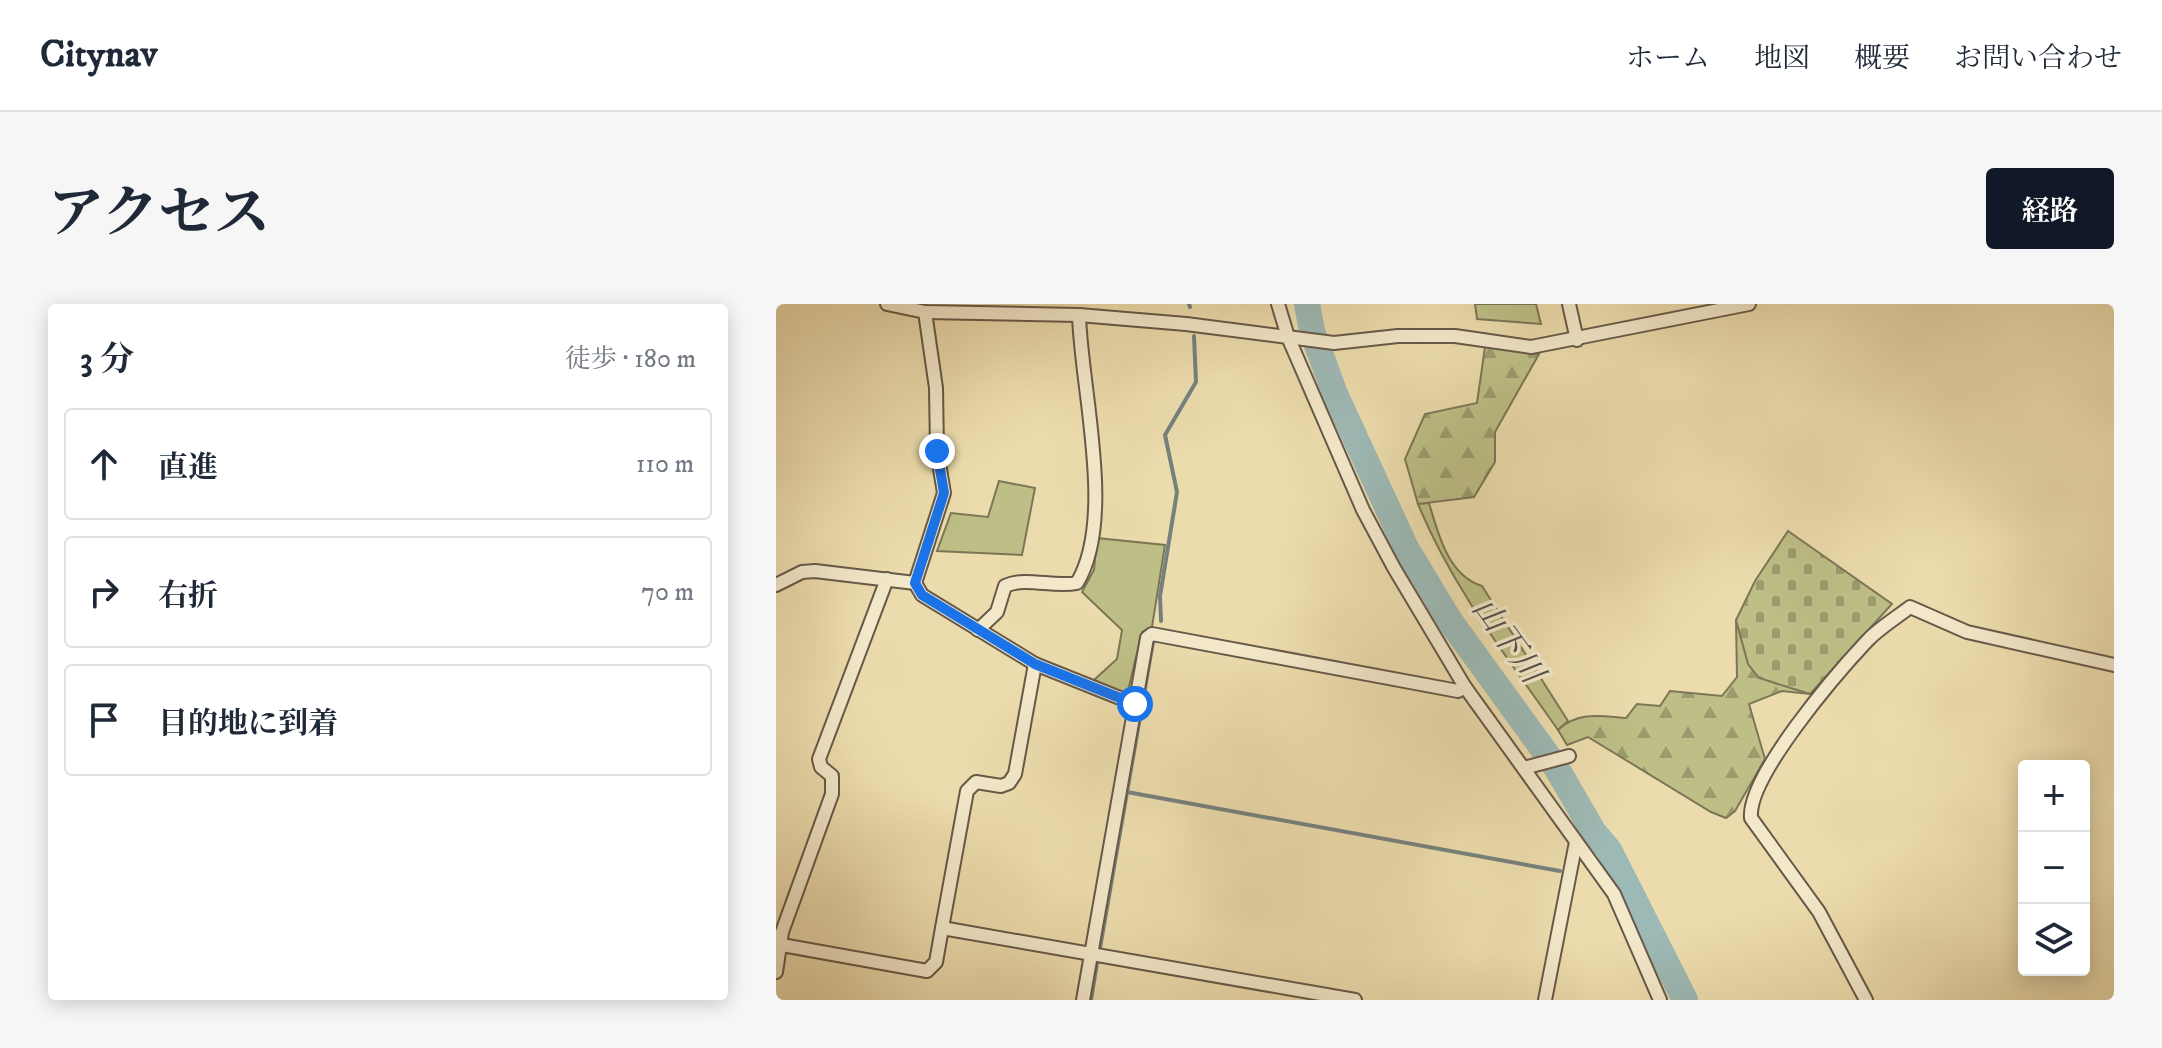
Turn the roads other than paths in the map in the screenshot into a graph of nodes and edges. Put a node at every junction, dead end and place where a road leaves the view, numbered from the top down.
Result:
1 (887, 304) edge
2 (1278, 304) edge
3 (1569, 304) edge
4 (1749, 304) edge
5 (925, 312) junction
6 (1079, 315) junction
7 (1288, 337) junction
8 (1577, 340) junction
9 (887, 579) junction
10 (915, 583) junction
11 (776, 585) edge
12 (978, 630) junction
13 (1035, 664) junction
14 (2114, 665) edge
15 (1465, 687) junction
16 (1135, 704) junction
17 (1566, 757) dead end
18 (1526, 768) junction
19 (1576, 842) junction
20 (942, 928) junction
21 (778, 945) edge
22 (1091, 953) junction
23 (776, 972) edge
24 (1083, 1000) edge
25 (1355, 1000) edge
26 (1545, 1000) edge
27 (1660, 1000) edge
28 (1866, 1000) edge

1 - 5 street
2 - 7 street
3 - 8 street
4 - 8 street
5 - 6 street
5 - 10 street
6 - 7 street
6 - 12 street
7 - 8 street
7 - 15 street
9 - 10 street
9 - 11 street
9 - 21 street
10 - 12 street
12 - 13 street
13 - 16 street
13 - 20 street
14 - 28 street
15 - 16 street
15 - 18 street
16 - 22 street
17 - 18 street
18 - 19 street
19 - 26 street
19 - 27 street
20 - 21 street
20 - 22 street
21 - 23 street
22 - 24 street
22 - 25 street

